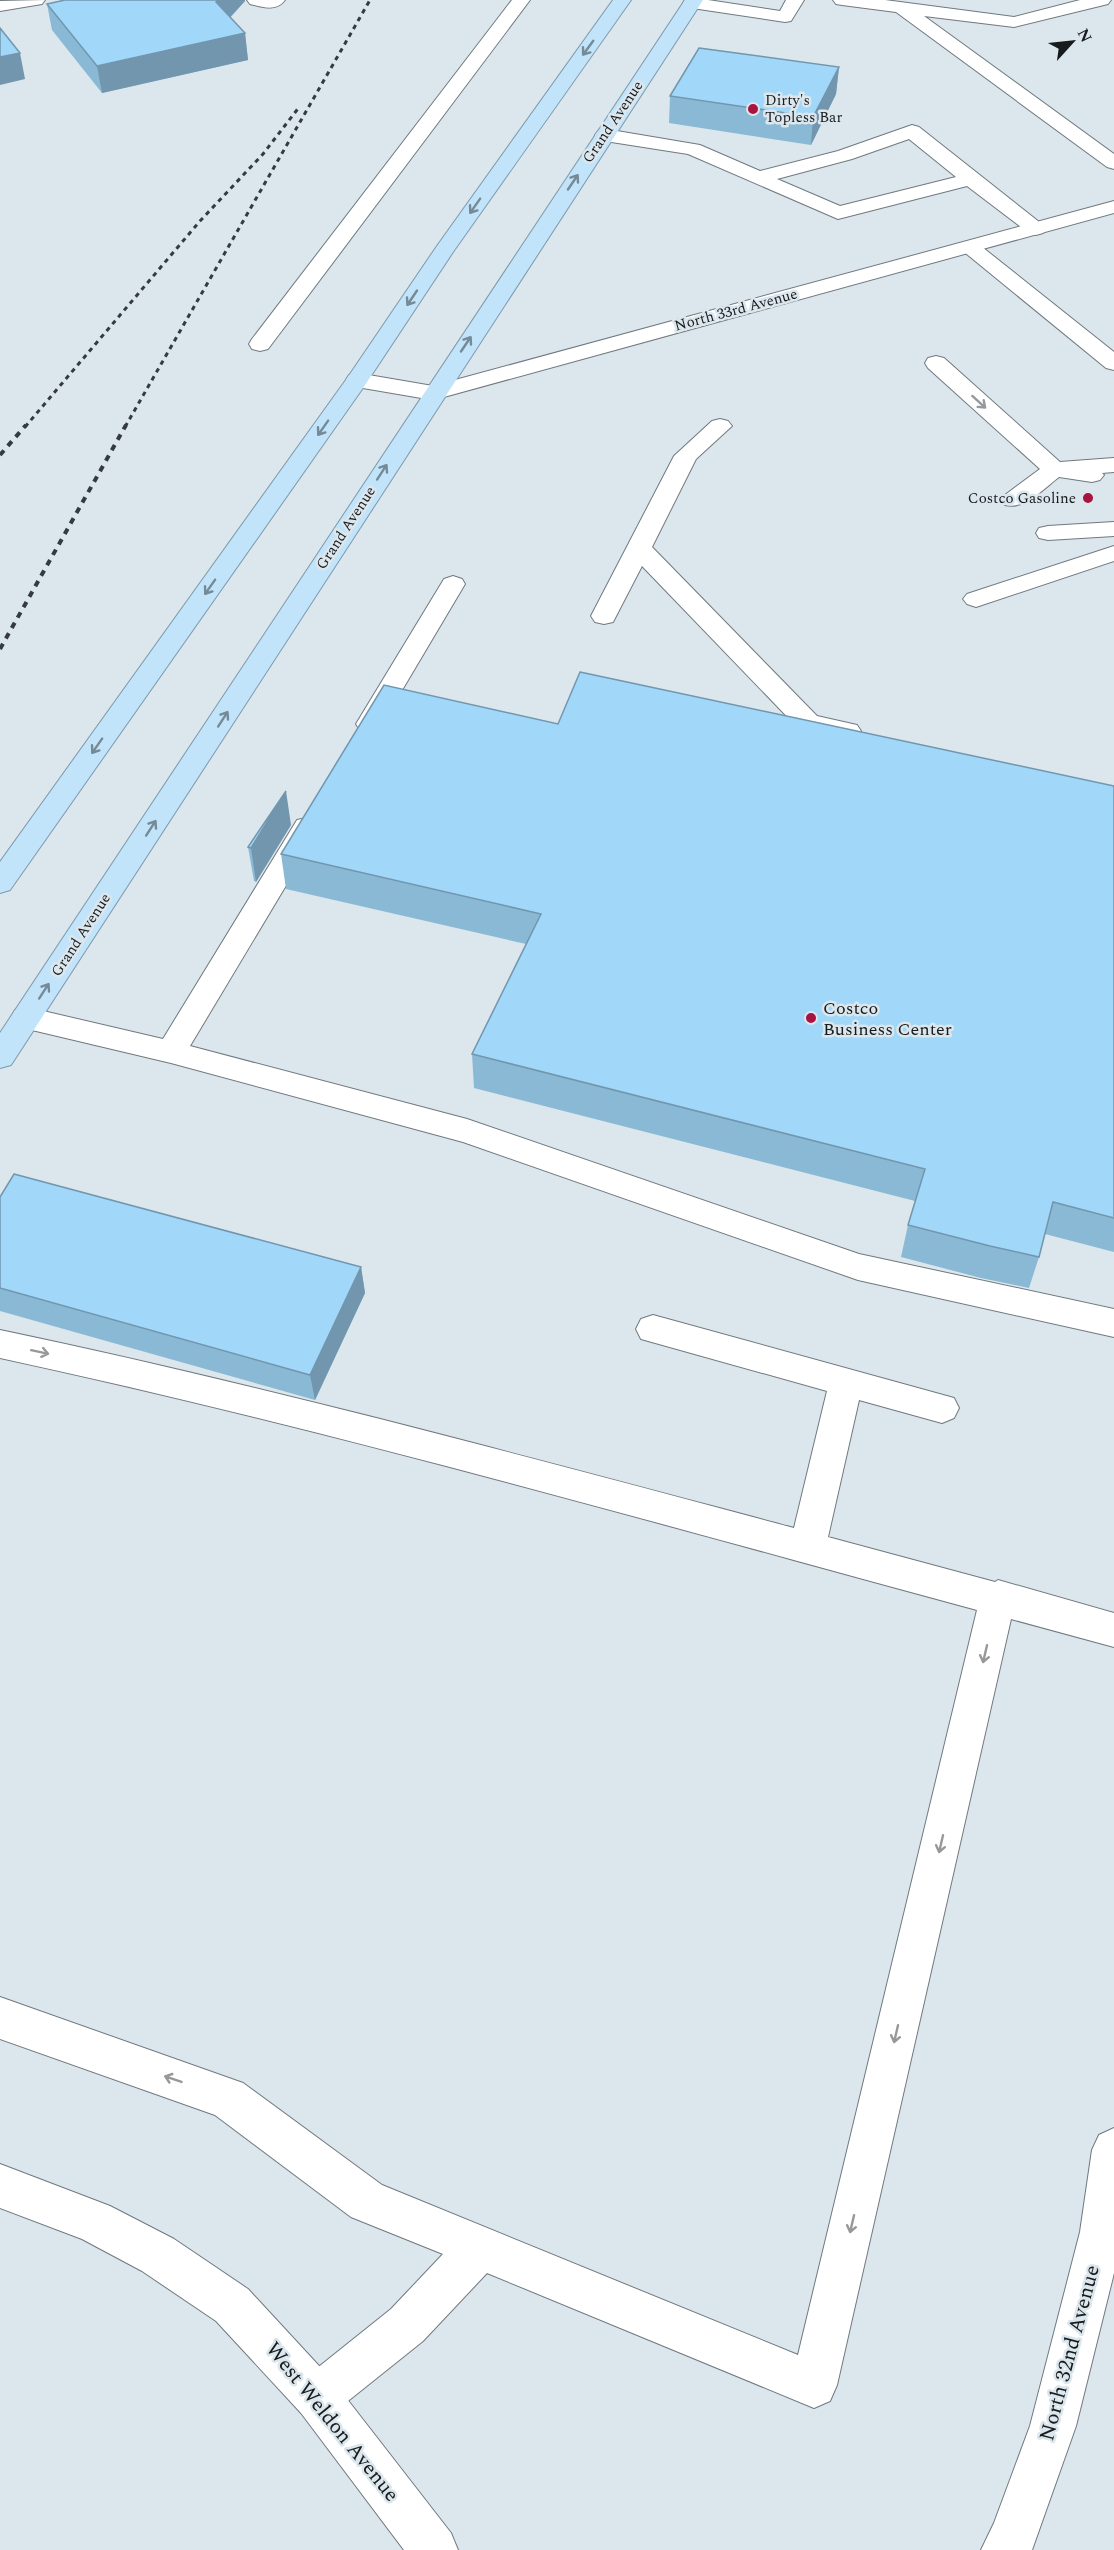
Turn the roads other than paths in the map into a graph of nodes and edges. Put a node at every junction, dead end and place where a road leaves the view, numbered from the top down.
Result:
1 (36, 0) edge
2 (256, 0) edge
3 (276, 0) edge
4 (521, 0) edge
5 (622, 0) edge
6 (795, 0) edge
7 (843, 0) edge
8 (998, 0) edge
9 (1102, 0) edge
10 (693, 2) edge
11 (0, 6) edge
12 (901, 8) junction
13 (1014, 22) junction
14 (605, 135) junction
15 (1114, 163) edge
16 (757, 177) junction
17 (971, 179) junction
18 (1114, 207) edge
19 (1036, 229) junction
20 (970, 247) junction
21 (260, 344) dead end
22 (936, 363) dead end
23 (1114, 363) edge
24 (357, 380) junction
25 (433, 393) junction
26 (720, 426) dead end
27 (1114, 465) edge
28 (1092, 475) dead end
29 (1049, 480) junction
30 (1013, 500) dead end
31 (1080, 523) dead end
32 (1114, 528) edge
33 (1048, 533) dead end
34 (639, 548) junction
35 (1114, 553) edge
36 (453, 584) dead end
37 (976, 599) dead end
38 (604, 616) dead end
39 (875, 737) edge
40 (356, 745) edge
41 (320, 806) edge
42 (0, 883) edge
43 (26, 1018) junction
44 (171, 1052) junction
45 (0, 1057) edge
46 (1114, 1323) edge
47 (654, 1329) dead end
48 (0, 1344) edge
49 (846, 1382) junction
50 (942, 1408) dead end
51 (808, 1547) junction
52 (998, 1597) junction
53 (1114, 1630) edge
54 (0, 2018) edge
55 (1114, 2150) edge
56 (0, 2186) edge
57 (480, 2248) junction
58 (1103, 2281) edge
59 (317, 2397) junction
60 (434, 2550) edge
61 (1005, 2550) edge

1 - 11 street
2 - 3 street
4 - 21 street
5 -> 24 highway
6 - 10 street
7 - 12 street
8 - 13 street
9 - 13 street
10 - 14 highway, Grand Avenue
12 - 13 street
12 - 15 street
14 - 16 street
25 -> 14 highway, Grand Avenue
16 - 17 street
16 - 17 street
17 - 19 street
18 - 19 street, North 33rd Avenue
19 - 20 street, North 33rd Avenue
20 - 23 street
20 - 25 street, North 33rd Avenue
22 -> 29 street
24 - 25 street, North 33rd Avenue
24 -> 42 highway
43 -> 25 highway, Grand Avenue
26 - 34 street
27 - 29 street
28 - 29 street
29 - 30 street
31 - 32 street
32 - 33 street
34 - 38 street
34 - 39 street
35 - 37 street
36 - 40 street
41 - 44 street
43 - 44 street
43 - 45 highway, Grand Avenue
44 - 46 street
47 - 49 street
48 -> 51 street
49 - 50 street
49 - 51 street
51 - 52 street
52 - 53 street
52 -> 57 street
57 -> 54 street
55 - 58 street, North 32nd Avenue
56 - 59 street, West Weldon Avenue
57 - 59 street
58 - 61 street, North 32nd Avenue
59 - 60 street, West Weldon Avenue

